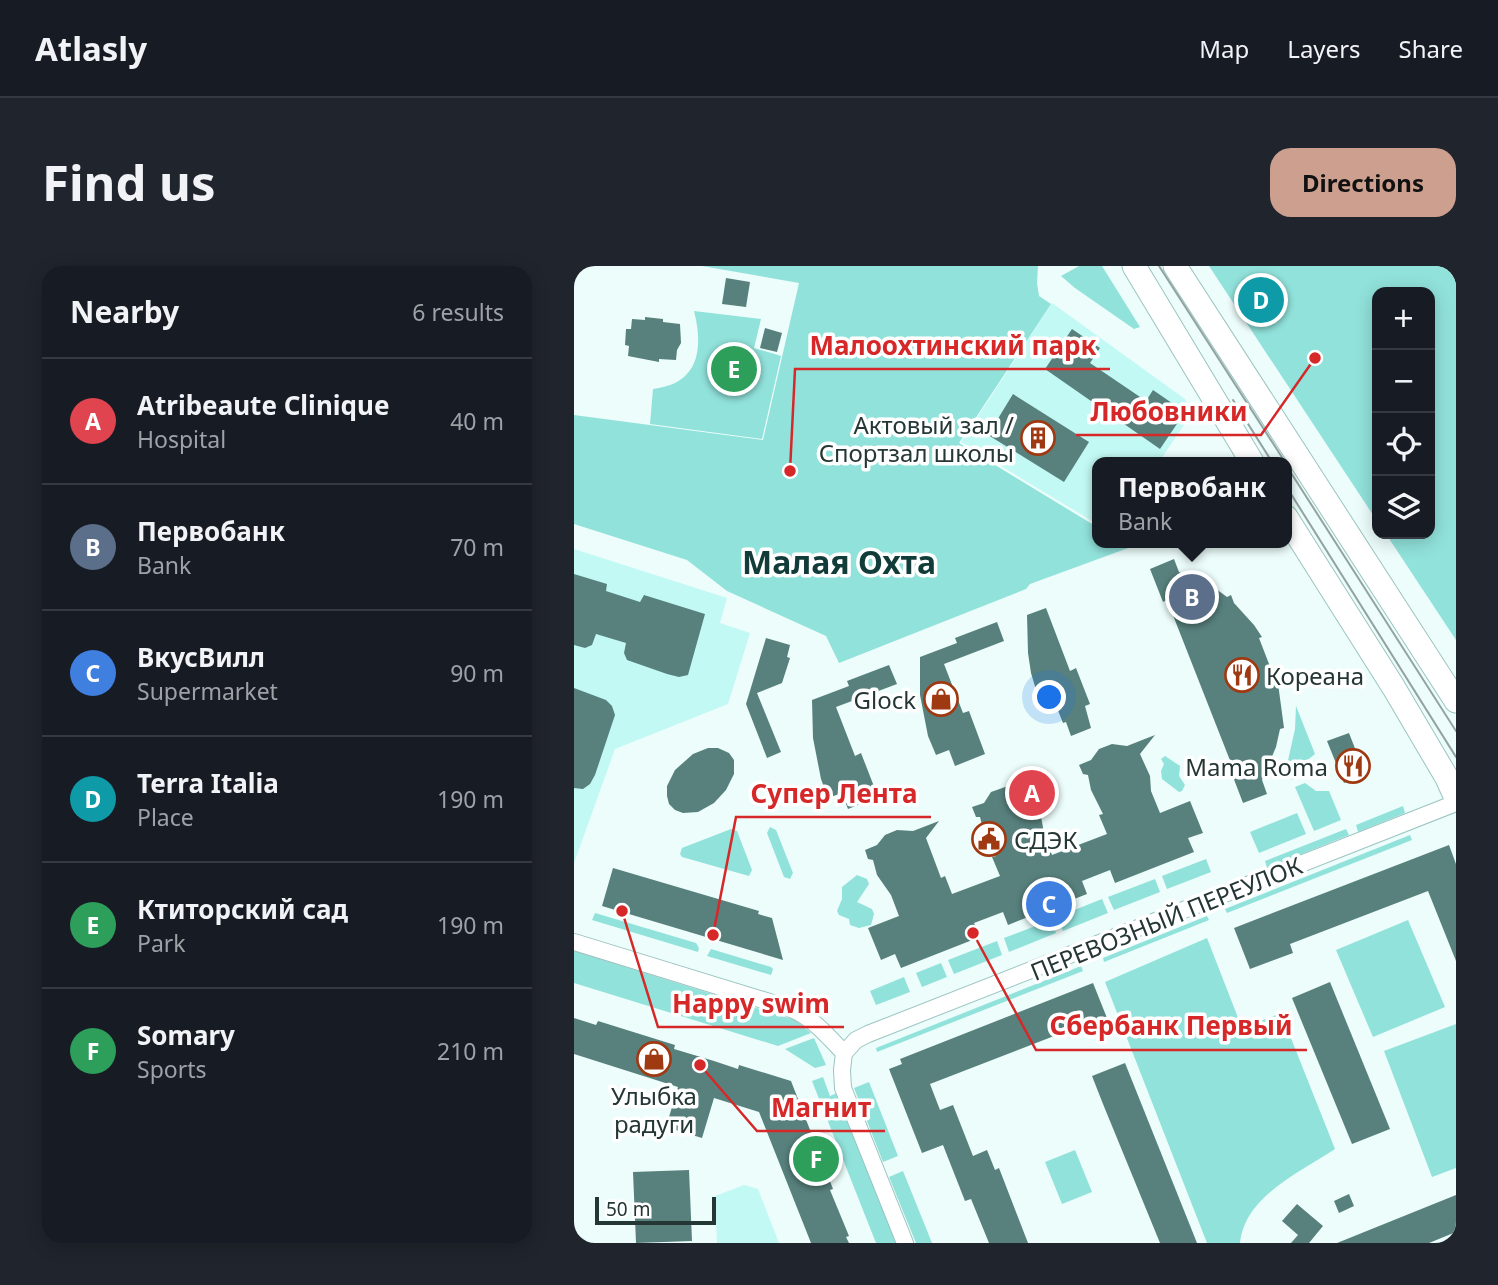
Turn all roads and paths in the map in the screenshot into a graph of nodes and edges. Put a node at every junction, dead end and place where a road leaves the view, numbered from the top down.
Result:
1 (1134, 266) edge
2 (1175, 266) edge
3 (1249, 457) edge
4 (1292, 526) edge
5 (1456, 701) edge
6 (1456, 800) edge
7 (574, 942) edge
8 (844, 1053) junction
9 (905, 1243) edge

1 - 3 main road
2 - 5 main road
4 - 6 main road
6 - 8 street, ПЕРЕВОЗНЫЙ ПЕРЕУЛОК
7 - 8 street
8 - 9 street

